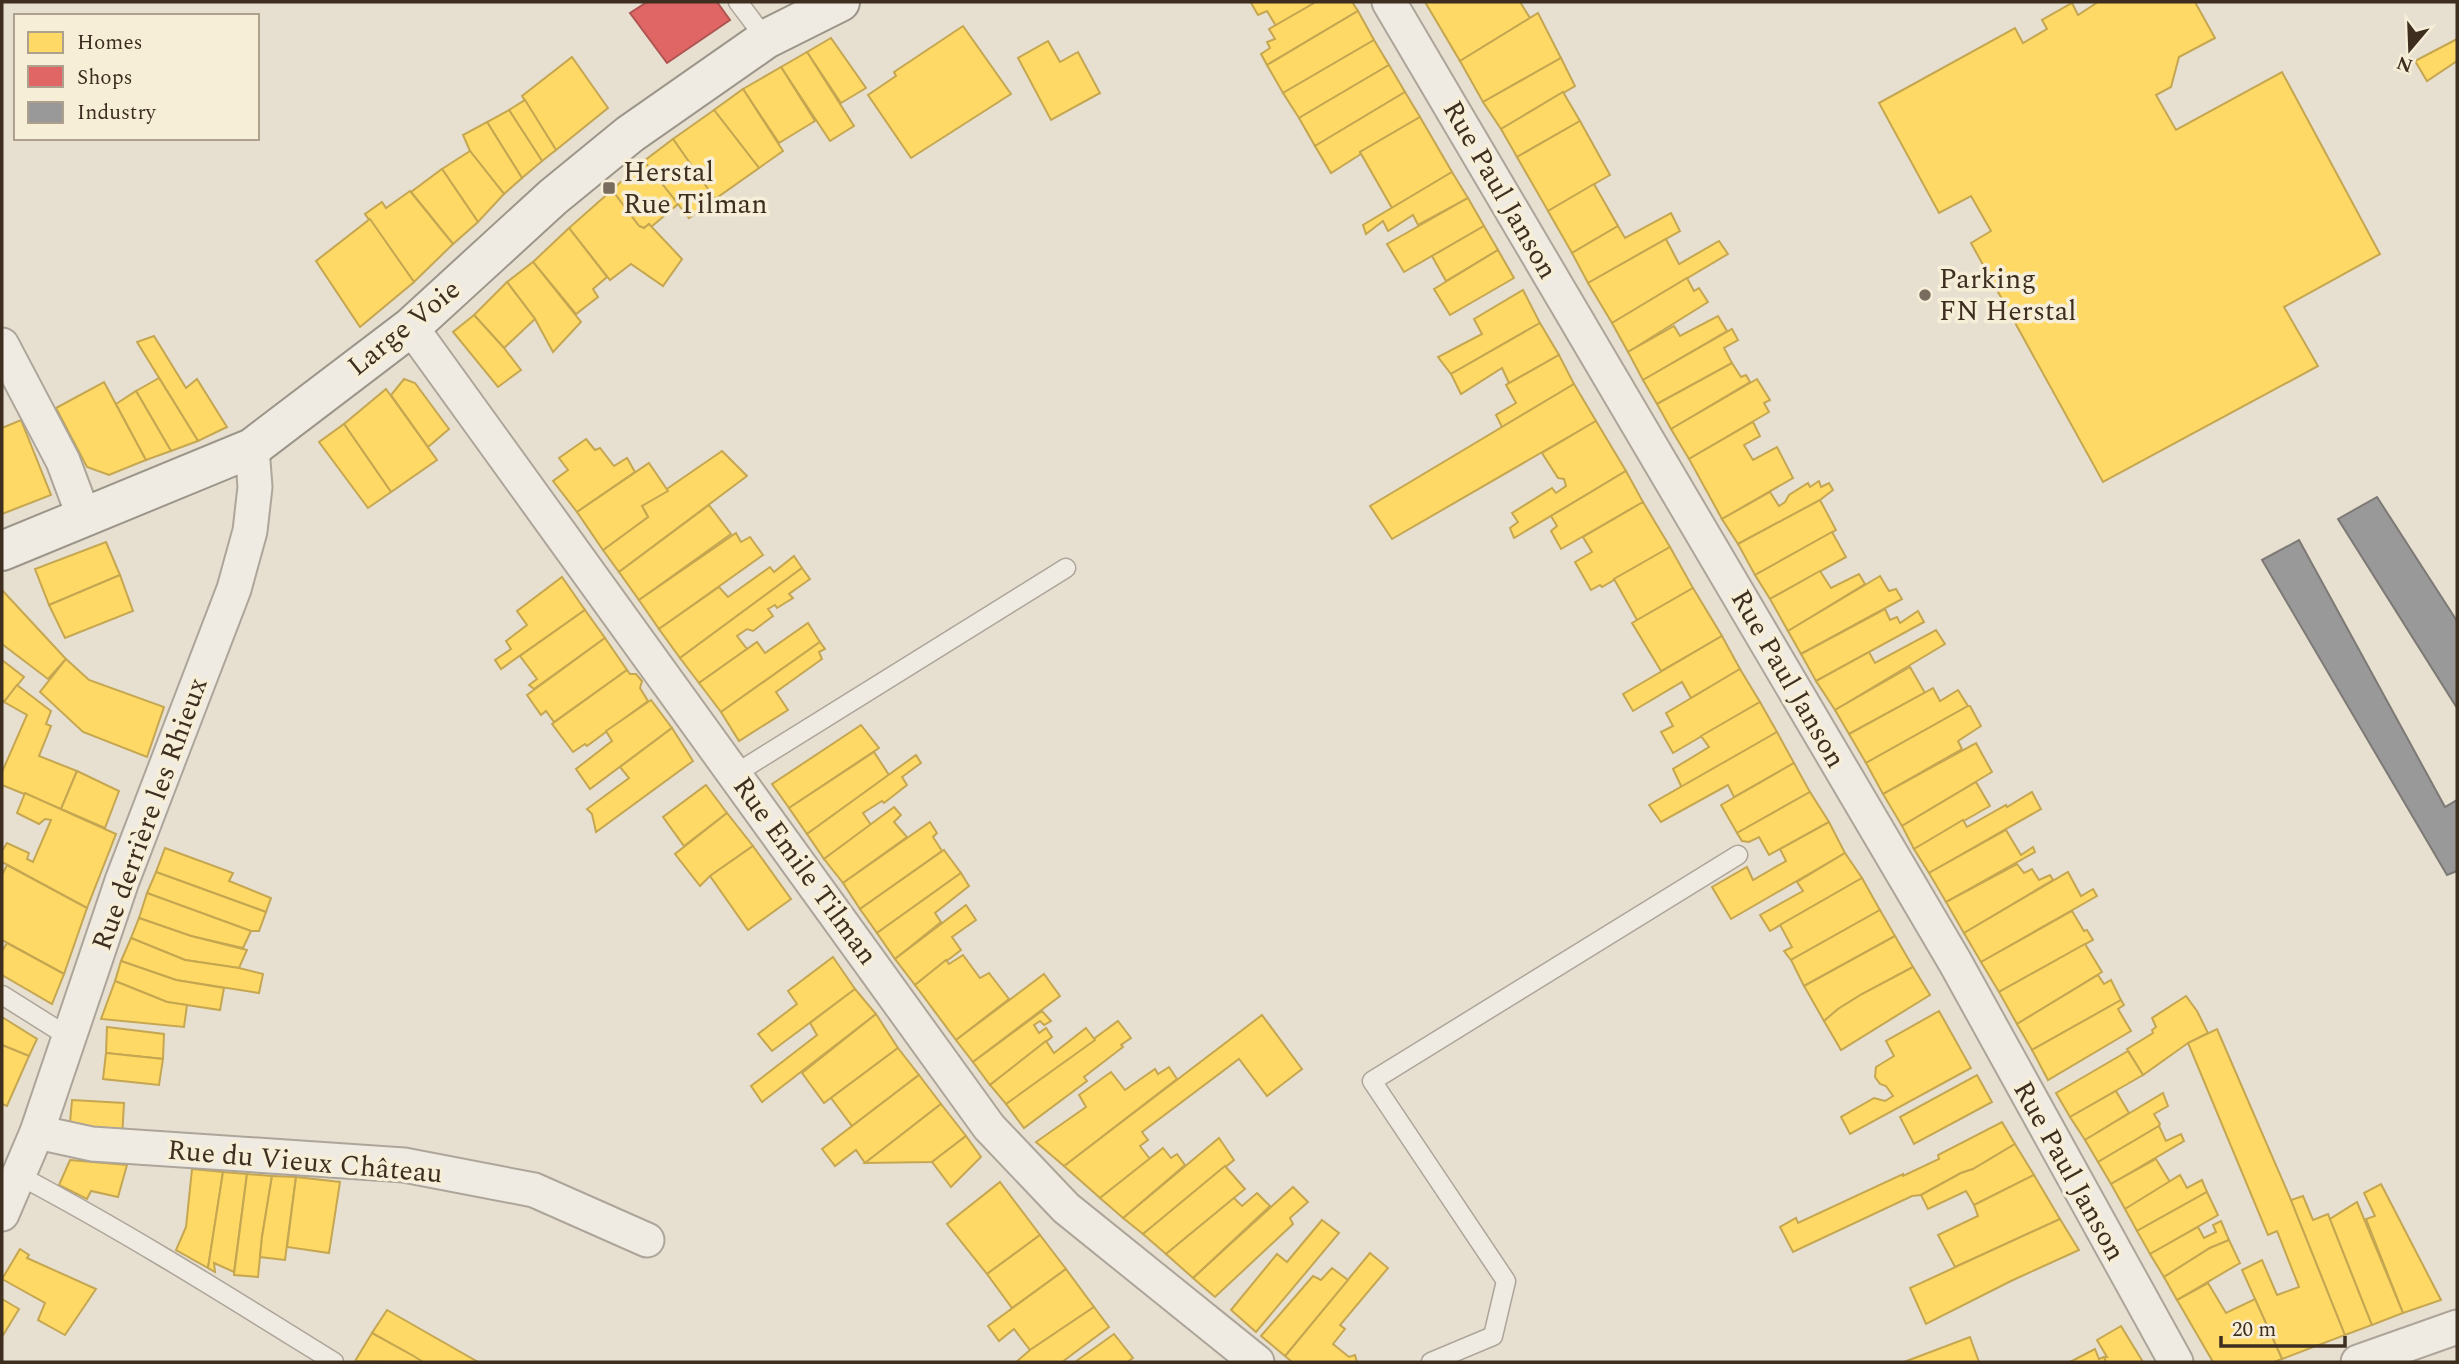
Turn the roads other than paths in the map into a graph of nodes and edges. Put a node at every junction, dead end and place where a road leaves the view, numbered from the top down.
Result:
1 (738, 2) edge
2 (840, 2) edge
3 (1389, 2) edge
4 (766, 39) junction
5 (411, 327) junction
6 (2, 345) edge
7 (252, 448) junction
8 (83, 517) junction
9 (2, 551) edge
10 (1066, 568) dead end
11 (735, 774) junction
12 (1738, 855) dead end
13 (2, 995) edge
14 (69, 1037) junction
15 (37, 1132) junction
16 (20, 1176) junction
17 (2, 1214) edge
18 (646, 1240) dead end
19 (2457, 1327) edge
20 (334, 1362) edge
21 (1257, 1362) edge
22 (1431, 1362) edge
23 (2176, 1362) edge
24 (2358, 1362) edge

1 - 4 lane
2 - 4 street, Large Voie
3 - 23 street, Rue Paul Janson
4 - 5 street, Large Voie
5 - 7 street, Large Voie
5 - 11 street, Rue Emile Tilman
6 - 8 street
7 - 8 street, Large Voie
7 - 14 street, Rue derrière les Rhieux
8 - 9 street, Large Voie
10 - 11 lane
11 - 21 street, Rue Emile Tilman
12 - 22 lane
13 - 14 lane
14 - 15 street, Rue derrière les Rhieux
15 - 16 street, Rue derrière les Rhieux
15 - 18 street, Rue du Vieux Château
16 - 17 street, Rue derrière les Rhieux
16 - 20 lane
19 - 24 street

